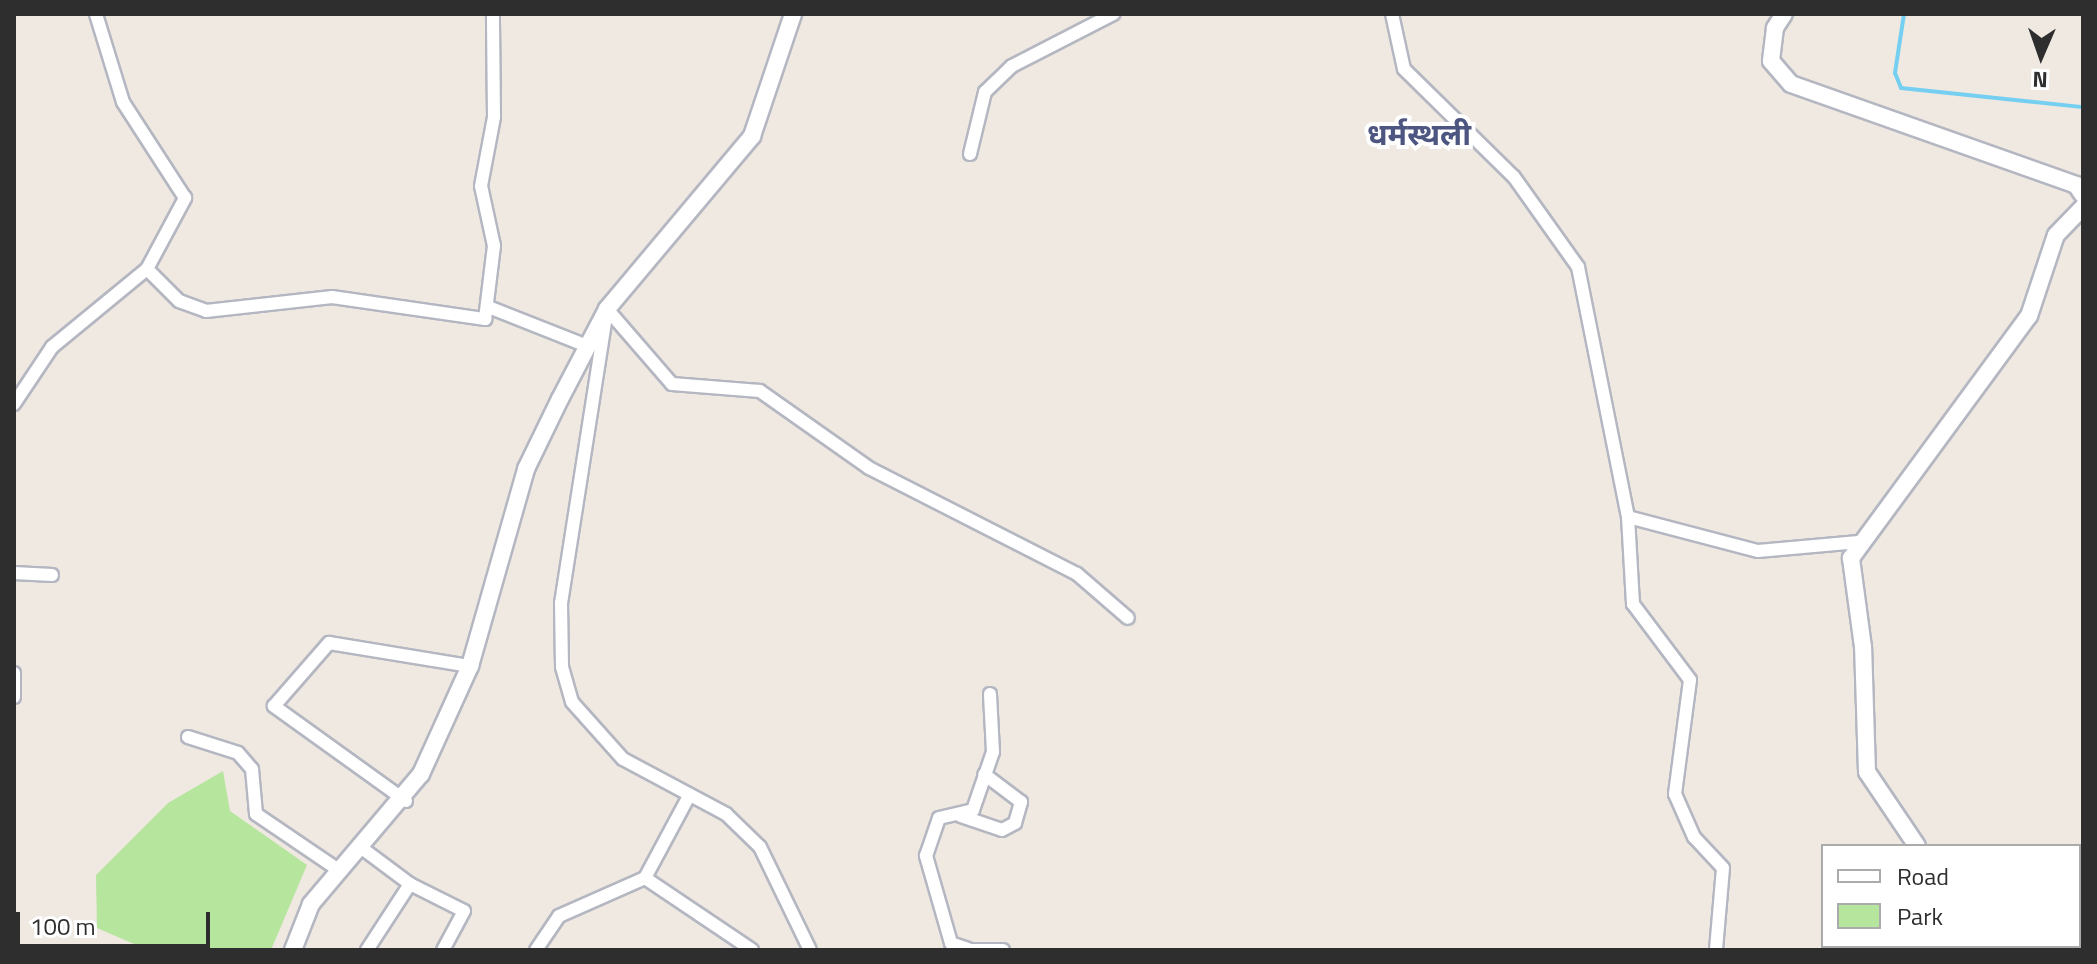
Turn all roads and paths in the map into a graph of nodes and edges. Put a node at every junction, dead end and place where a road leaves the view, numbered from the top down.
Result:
1 (96, 14) edge
2 (493, 14) edge
3 (793, 14) edge
4 (1113, 14) edge
5 (1392, 14) edge
6 (1784, 14) edge
7 (970, 154) dead end
8 (2081, 188) edge
9 (2083, 207) edge
10 (147, 269) junction
11 (491, 308) junction
12 (607, 309) junction
13 (587, 346) junction
14 (14, 404) edge
15 (1628, 517) junction
16 (1859, 542) junction
17 (14, 573) edge
18 (52, 575) dead end
19 (1128, 618) dead end
20 (470, 666) junction
21 (14, 673) edge
22 (990, 694) dead end
23 (14, 697) edge
24 (188, 737) dead end
25 (984, 774) junction
26 (689, 796) junction
27 (406, 801) junction
28 (961, 816) junction
29 (1916, 844) edge
30 (359, 846) junction
31 (340, 871) junction
32 (645, 878) junction
33 (410, 884) junction
34 (293, 950) edge
35 (367, 950) edge
36 (443, 950) edge
37 (536, 950) edge
38 (752, 950) edge
39 (810, 950) edge
40 (968, 950) edge
41 (1003, 950) edge
42 (1716, 950) edge

1 - 10 street
2 - 11 street
3 - 12 street
4 - 7 street
5 - 15 street
6 - 8 street
9 - 16 street
10 - 11 street
10 - 14 street
11 - 13 street
12 - 13 street
12 - 19 street
12 - 26 street
13 - 20 street
15 - 16 street
15 - 42 street
16 - 29 street
17 - 18 street
20 - 27 street
20 - 27 street
21 - 23 street
22 - 25 street
24 - 31 street
25 - 28 street
25 - 28 street
26 - 32 street
26 - 39 street
27 - 30 street
28 - 40 street
30 - 31 street
30 - 33 street
31 - 34 street
32 - 37 street
32 - 38 street
33 - 35 street
33 - 36 street
40 - 41 street

